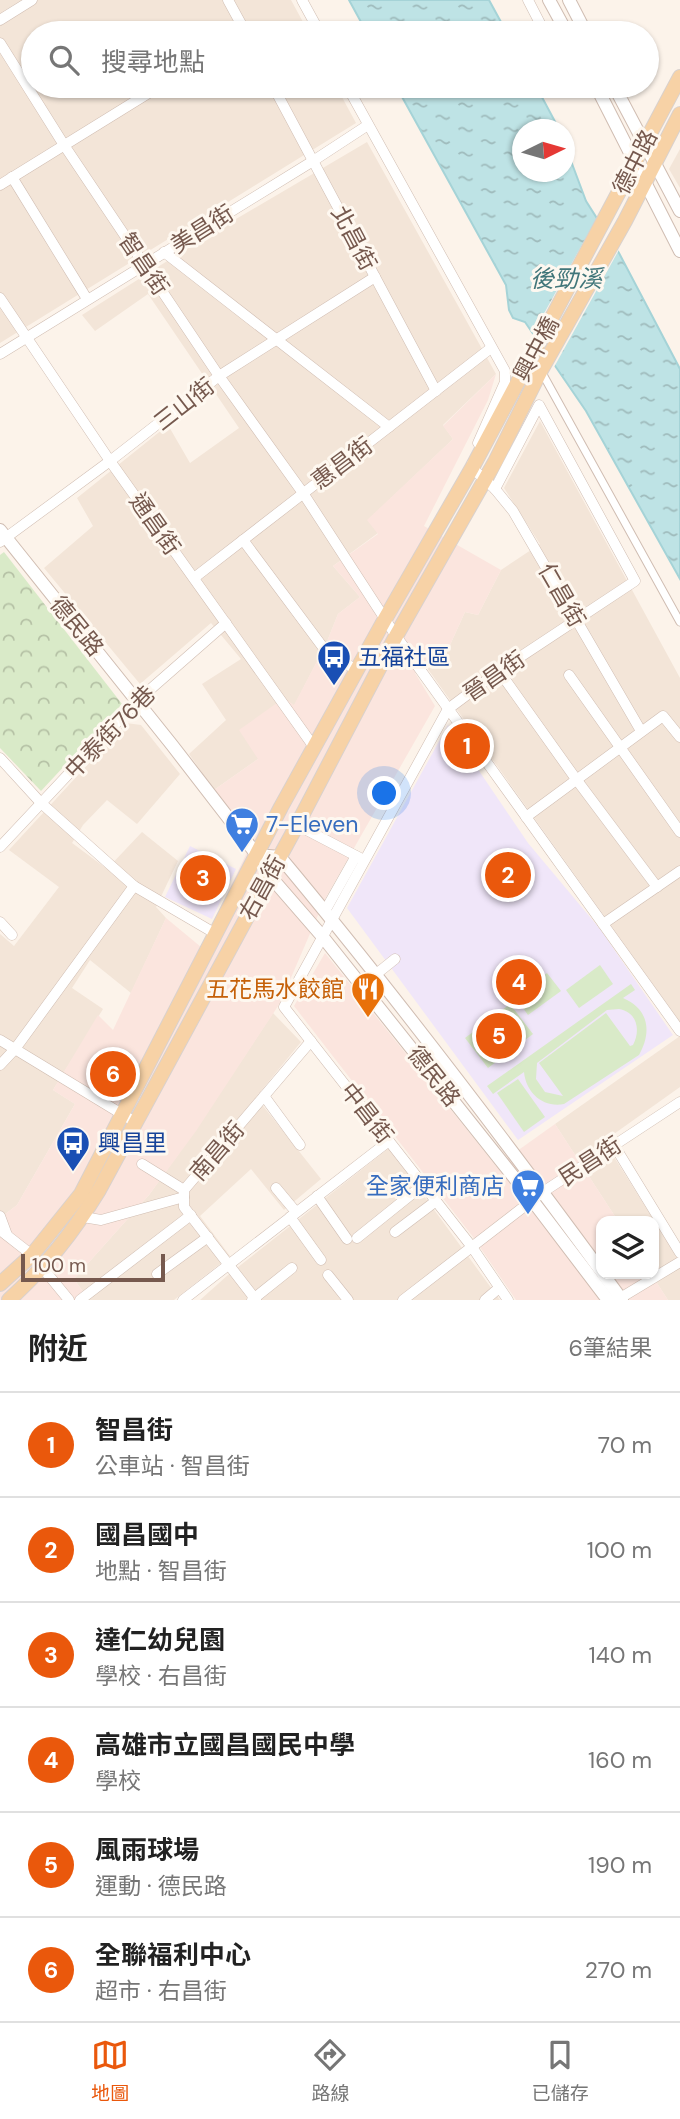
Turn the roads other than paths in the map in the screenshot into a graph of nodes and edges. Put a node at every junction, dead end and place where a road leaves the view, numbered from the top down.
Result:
1 (32, 0) edge
2 (228, 0) edge
3 (302, 0) edge
4 (528, 0) edge
5 (549, 0) edge
6 (569, 0) edge
7 (0, 20) edge
8 (239, 21) edge
9 (313, 21) edge
10 (539, 21) edge
11 (560, 21) edge
12 (580, 21) edge
13 (0, 43) edge
14 (21, 76) edge
15 (680, 77) edge
16 (35, 98) edge
17 (141, 98) edge
18 (279, 98) edge
19 (353, 98) edge
20 (602, 98) edge
21 (621, 98) edge
22 (680, 114) edge
23 (368, 125) junction
24 (645, 143) junction
25 (65, 145) junction
26 (313, 161) junction
27 (635, 161) junction
28 (655, 163) junction
29 (12, 177) junction
30 (645, 181) junction
31 (0, 185) edge
32 (611, 211) joint
33 (680, 211) edge
34 (620, 228) joint
35 (680, 251) edge
36 (164, 252) junction
37 (145, 264) junction
38 (375, 277) junction
39 (0, 298) edge
40 (87, 299) junction
41 (27, 338) junction
42 (279, 340) junction
43 (491, 348) junction
44 (0, 354) edge
45 (541, 370) junction
46 (219, 376) junction
47 (436, 391) junction
48 (389, 427) junction
49 (481, 451) joint
50 (110, 461) junction
51 (495, 461) joint
52 (472, 468) junction
53 (484, 478) junction
54 (495, 489) junction
55 (303, 493) junction
56 (2, 537) edge
57 (243, 540) junction
58 (194, 578) junction
59 (384, 619) junction
60 (576, 620) junction
61 (680, 622) edge
62 (226, 623) junction
63 (396, 636) junction
64 (356, 670) junction
65 (499, 671) junction
66 (569, 675) dead end
67 (137, 701) junction
68 (448, 709) junction
69 (640, 731) junction
70 (680, 737) edge
71 (314, 747) junction
72 (619, 747) junction
73 (0, 758) edge
74 (576, 779) junction
75 (41, 803) junction
76 (526, 817) junction
77 (297, 825) junction
78 (680, 832) edge
79 (0, 847) edge
80 (257, 855) junction
81 (280, 857) junction
82 (360, 858) junction
83 (680, 871) edge
84 (269, 875) junction
85 (134, 886) junction
86 (657, 887) junction
87 (328, 915) junction
88 (0, 922) edge
89 (603, 924) junction
90 (216, 934) junction
91 (12, 935) dead end
92 (322, 936) junction
93 (395, 960) dead end
94 (375, 975) junction
95 (680, 1031) edge
96 (0, 1040) edge
97 (311, 1041) junction
98 (15, 1049) junction
99 (0, 1065) edge
100 (264, 1096) junction
101 (680, 1102) edge
102 (121, 1115) junction
103 (135, 1122) junction
104 (388, 1141) junction
105 (300, 1145) dead end
106 (614, 1145) junction
107 (142, 1164) dead end
108 (423, 1185) junction
109 (276, 1188) dead end
110 (184, 1194) junction
111 (317, 1196) junction
112 (538, 1196) junction
113 (436, 1201) junction
114 (191, 1214) junction
115 (293, 1214) junction
116 (0, 1216) edge
117 (83, 1217) junction
118 (4, 1233) edge
119 (395, 1233) dead end
120 (208, 1237) junction
121 (472, 1247) junction
122 (680, 1253) edge
123 (32, 1255) junction
124 (321, 1260) dead end
125 (680, 1262) edge
126 (229, 1264) junction
127 (596, 1266) edge
128 (292, 1268) dead end
129 (43, 1269) junction
130 (157, 1273) dead end
131 (328, 1275) dead end
132 (605, 1279) edge
133 (0, 1283) edge
134 (499, 1288) junction
135 (254, 1299) edge
136 (617, 1299) edge
137 (9, 1300) edge
138 (69, 1300) edge
139 (80, 1300) edge
140 (183, 1300) edge
141 (348, 1300) edge
142 (404, 1300) edge
143 (485, 1300) edge
144 (508, 1300) edge

1 - 7 street
2 - 8 street
3 - 9 street
4 - 10 street
5 - 11 street
6 - 12 street
13 - 14 street, 智昌街
15 - 24 main road, 德中路
16 - 25 street, 智昌街
17 - 25 street
18 - 26 street, 北昌街
19 - 23 street
20 - 27 street
21 - 24 street
22 - 28 main road, 德中路
23 - 26 street, 美昌街
23 - 43 street
24 - 27 main road, 德中路
24 - 28 street
25 - 29 street
25 - 37 street, 智昌街
26 - 36 street, 美昌街
26 - 38 street, 北昌街
27 - 30 street
27 - 32 main road, 德中路
28 - 30 main road, 德中路
28 - 33 street
29 - 31 street
29 - 40 street
30 - 34 main road, 德中路
30 - 35 street
32 - 49 main road, 興中橋
34 - 45 main road, 興中橋
36 - 37 street, 美昌街
36 - 42 street
37 - 40 street, 美昌街
37 - 46 street, 智昌街
38 - 42 street, 三山街
38 - 47 street, 北昌街
39 - 41 street, 通昌街
40 - 41 street, 美昌街
41 - 44 street, 美昌街
41 - 50 street, 通昌街
42 - 46 street, 三山街
42 - 48 street
43 - 47 street, 惠昌街
43 - 52 street
45 - 51 main road, 興中橋
45 - 61 street
46 - 50 street, 三山街
46 - 55 street, 智昌街
47 - 48 street, 惠昌街
48 - 55 street, 惠昌街
49 - 52 main road, 右昌街
50 - 56 street, 三山街
50 - 58 street, 通昌街
51 - 53 main road, 右昌街
52 - 53 street, 仁昌街
52 - 59 main road, 右昌街
53 - 54 street, 仁昌街
53 - 63 main road, 右昌街
54 - 60 street, 仁昌街
54 - 60 street, 晉昌街
55 - 57 street, 惠昌街
55 - 59 street, 智昌街
56 - 67 street, 德民路
57 - 58 street, 惠昌街
57 - 64 street
58 - 62 street, 通昌街
59 - 63 street, 智昌街
59 - 64 main road, 右昌街
60 - 65 street, 晉昌街
60 - 69 street, 仁昌街
62 - 67 street, 中泰街76巷
62 - 71 street, 通昌街
63 - 68 street, 智昌街
63 - 77 main road, 右昌街
64 - 71 main road, 右昌街
65 - 68 street, 晉昌街
65 - 74 street
66 - 72 street
67 - 75 street, 中泰街76巷
67 - 80 street, 德民路
68 - 76 street, 智昌街
68 - 82 street, 晉昌街
69 - 70 street
69 - 72 street
71 - 80 main road, 右昌街
72 - 74 street
72 - 78 street
73 - 75 street
74 - 76 street
74 - 86 street
75 - 79 street, 中泰街76巷
75 - 85 street
76 - 89 street, 智昌街
77 - 81 main road, 右昌街
77 - 82 street
80 - 81 street
80 - 84 street, 德民路
80 - 90 main road, 右昌街
81 - 84 main road, 右昌街
81 - 87 street, 德民路
82 - 87 street, 晉昌街
83 - 86 street
84 - 92 street, 德民路
84 - 103 main road, 右昌街
85 - 90 street
85 - 98 street
86 - 89 street
87 - 92 street, 中昌街
87 - 94 street, 德民路
88 - 91 street
89 - 95 street, 智昌街
90 - 102 main road, 右昌街
92 - 97 street, 中昌街
92 - 112 street, 德民路
93 - 94 street
94 - 112 street, 德民路
96 - 98 street
97 - 100 street, 南昌街
97 - 104 street, 中昌街
98 - 99 street
98 - 102 street
100 - 105 street
100 - 110 street, 南昌街
101 - 106 street, 民昌街
102 - 103 street
102 - 123 main road, 右昌街
103 - 117 main road, 右昌街
104 - 108 street, 中昌街
104 - 111 street
106 - 112 street, 民昌街
106 - 122 street
107 - 110 street
108 - 111 street
108 - 113 street, 中昌街
109 - 115 street
110 - 114 street, 南昌街
110 - 117 street
111 - 115 street
112 - 121 street, 民昌街
112 - 127 street, 德民路
112 - 136 street, 德民路
113 - 119 street
113 - 121 street, 中昌街
114 - 120 street, 南昌街
114 - 139 street
115 - 124 street
115 - 126 street
116 - 118 street
117 - 129 main road, 右昌街
118 - 123 street
120 - 126 street, 南昌街
120 - 130 street
121 - 134 street, 中昌街
121 - 142 street, 民昌街
123 - 129 street
123 - 133 main road, 右昌街
125 - 136 street
126 - 135 street, 南昌街
126 - 140 street
128 - 135 street
129 - 137 main road, 右昌街
129 - 138 street
131 - 141 street
132 - 136 street, 德民路
134 - 143 street
134 - 144 street, 中昌街

